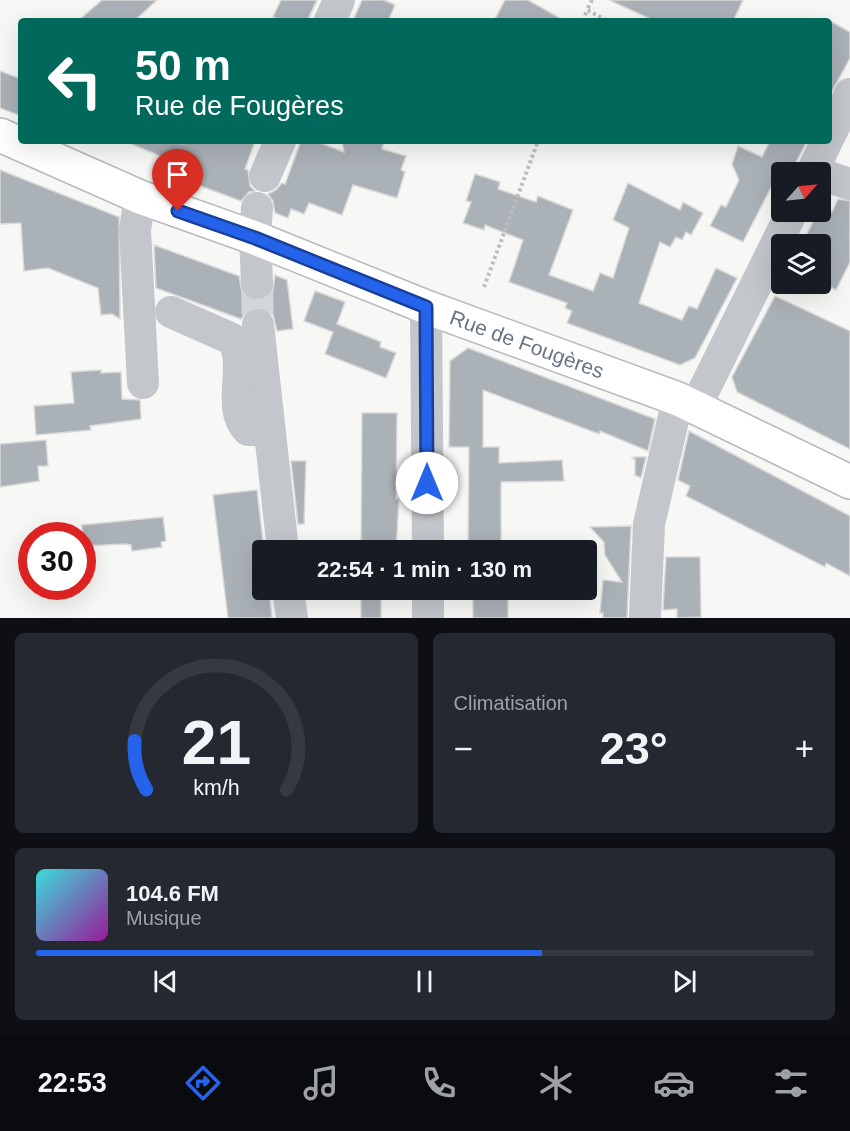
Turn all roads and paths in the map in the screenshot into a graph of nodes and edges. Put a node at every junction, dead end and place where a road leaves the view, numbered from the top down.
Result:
1 (339, 0) edge
2 (592, 0) edge
3 (587, 10) junction
4 (331, 18) edge
5 (584, 18) edge
6 (602, 18) edge
7 (850, 94) edge
8 (832, 131) edge
9 (0, 135) edge
10 (18, 143) edge
11 (20, 144) edge
12 (279, 144) edge
13 (537, 144) edge
14 (826, 144) edge
15 (819, 162) edge
16 (265, 176) dead end
17 (831, 177) edge
18 (850, 184) edge
19 (140, 197) junction
20 (786, 222) edge
21 (256, 223) junction
22 (256, 283) tunnel mouth
23 (484, 287) dead end
24 (426, 307) junction
25 (171, 312) dead end
26 (258, 325) tunnel mouth
27 (143, 383) dead end
28 (687, 402) junction
29 (268, 430) junction
30 (850, 482) edge
31 (283, 540) edge
32 (428, 540) edge
33 (289, 600) edge
34 (428, 600) edge
35 (292, 618) edge
36 (428, 618) edge
37 (645, 618) edge

1 - 4 street
2 - 3 path
3 - 5 path
3 - 6 path
7 - 8 street
9 - 10 main road, Rue de Fougères
11 - 19 main road, Rue de Fougères
12 - 16 street
13 - 23 path
14 - 15 street
17 - 18 street
19 - 21 main road, Rue de Fougères
19 - 27 street
20 - 28 street
21 - 22 street
21 - 24 main road, Rue de Fougères
24 - 28 main road, Rue de Fougères
24 - 32 street
25 - 29 street
26 - 29 street
28 - 30 main road, Rue de Fougères
28 - 37 street
29 - 31 street
33 - 35 street
34 - 36 street

